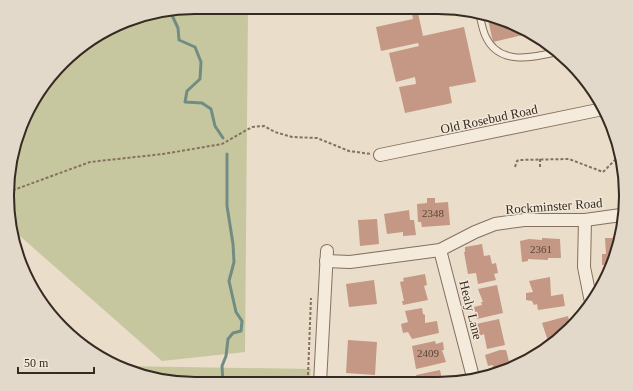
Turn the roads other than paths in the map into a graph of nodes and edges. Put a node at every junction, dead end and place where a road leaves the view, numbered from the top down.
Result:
1 (481, 19) edge
2 (550, 54) edge
3 (598, 110) edge
4 (380, 155) road end
5 (618, 216) edge
6 (585, 220) junction
7 (440, 250) junction
8 (589, 294) edge
9 (472, 374) edge
10 (320, 377) edge

1 - 2 lane
3 - 4 street, Old Rosebud Road
5 - 6 street, Rockminster Road
6 - 7 street, Rockminster Road
6 - 8 street
7 - 9 street, Healy Lane
7 - 10 street, Rockminster Road

